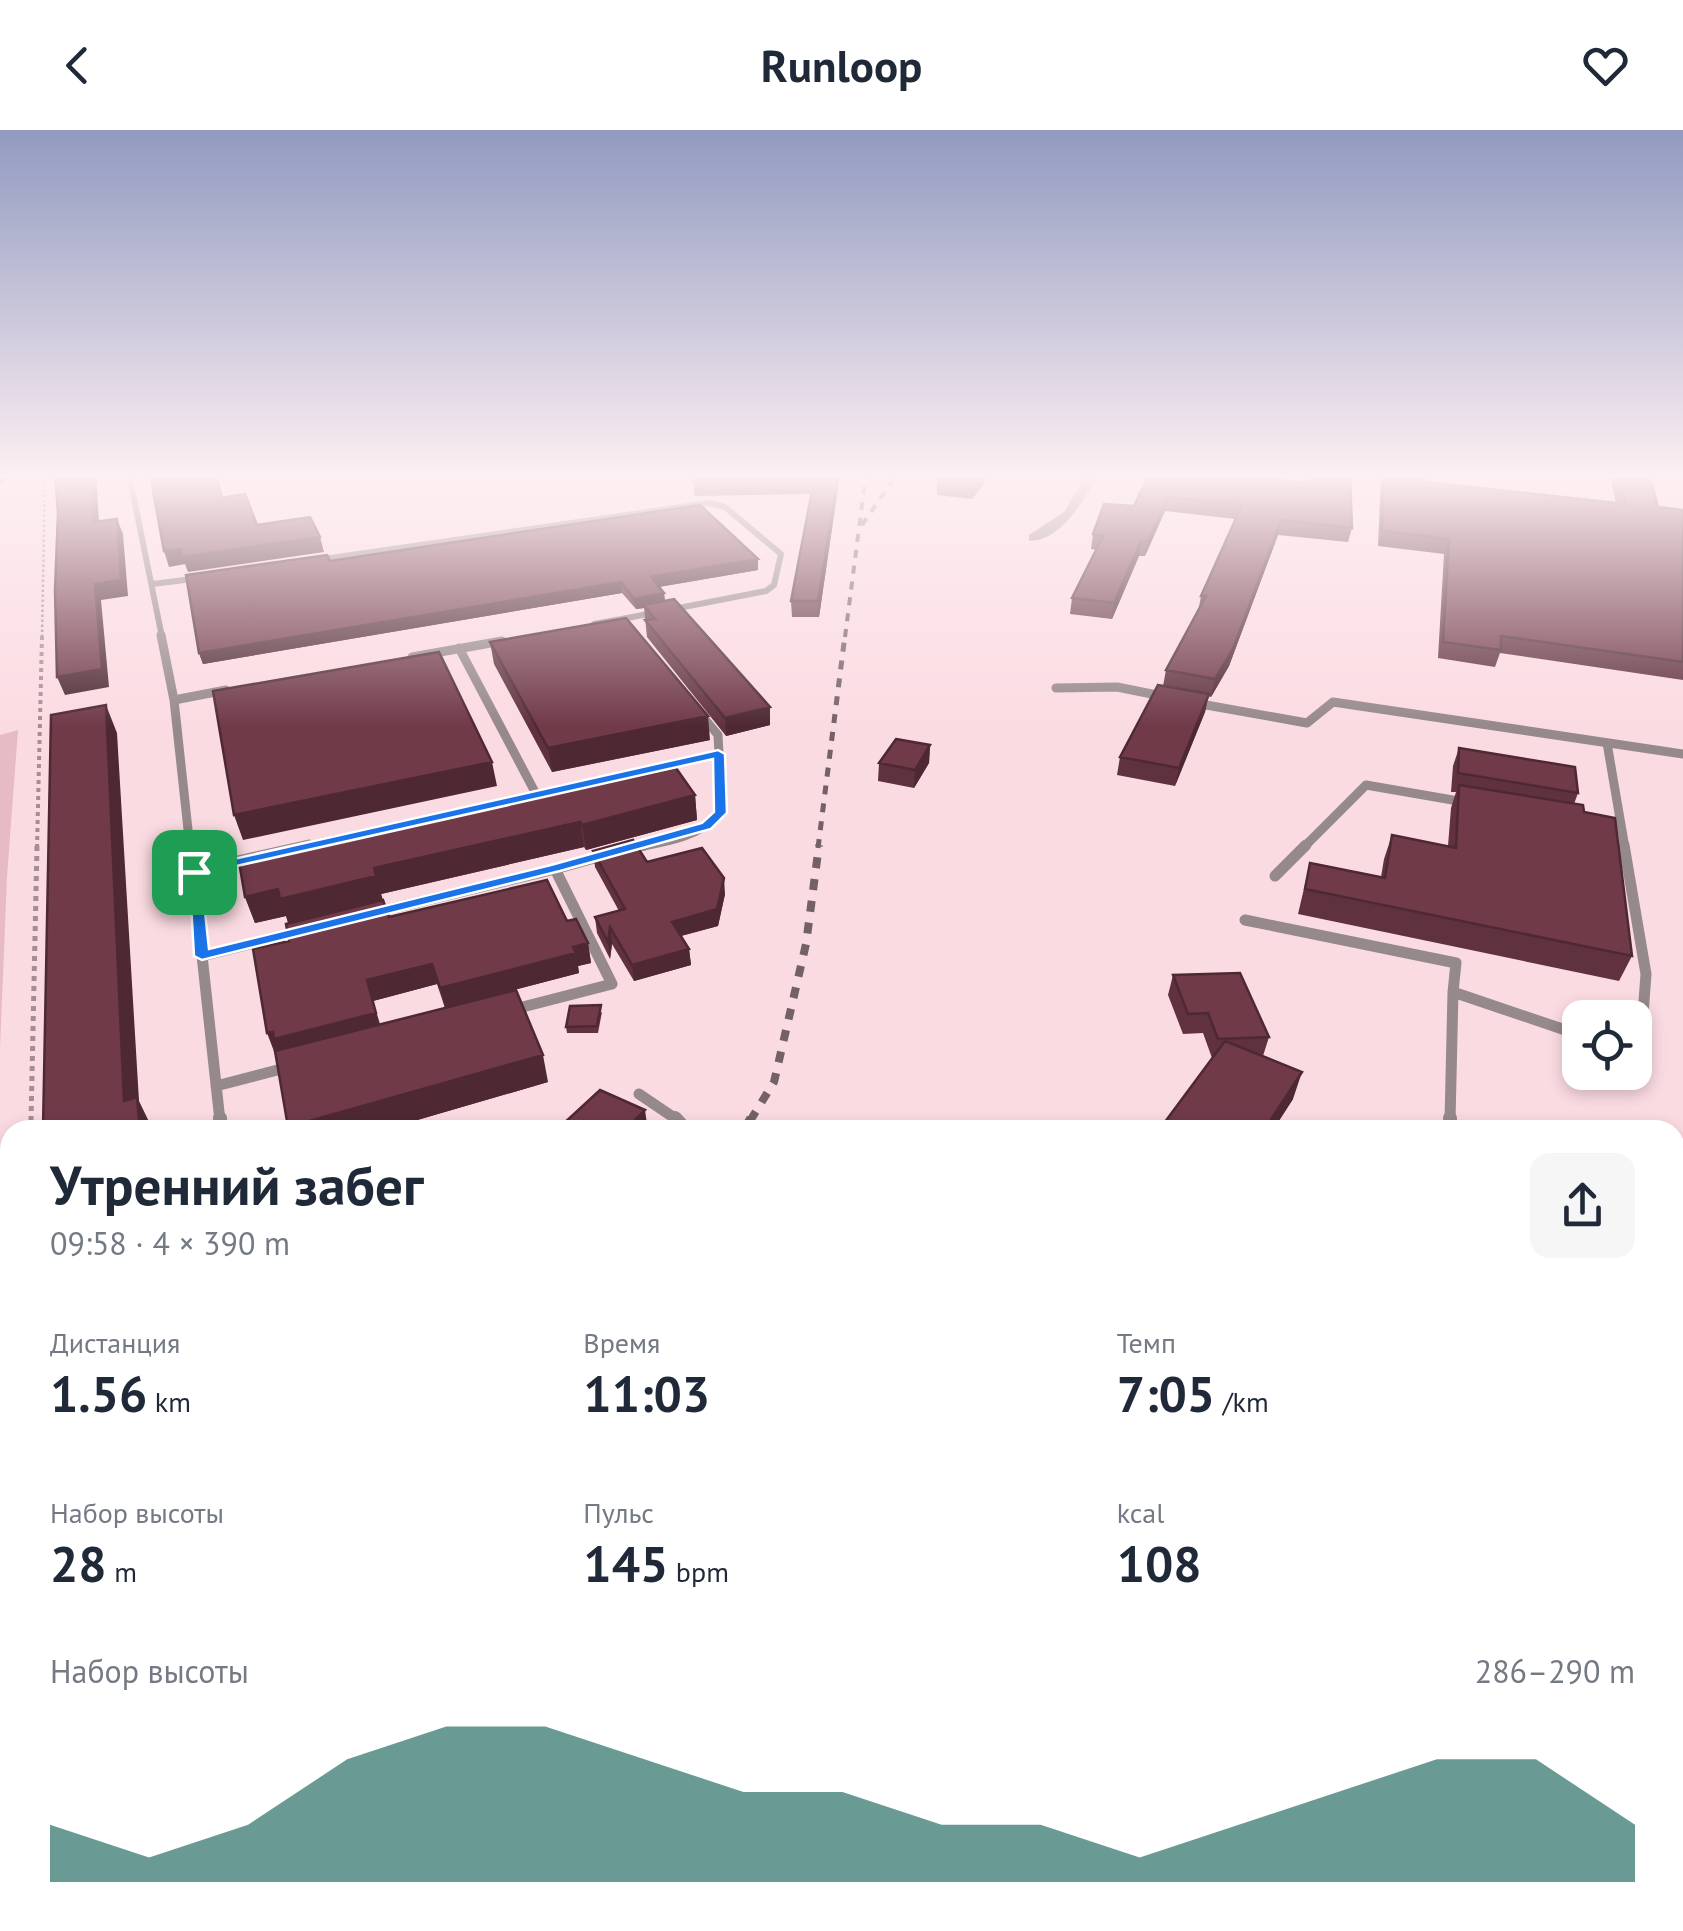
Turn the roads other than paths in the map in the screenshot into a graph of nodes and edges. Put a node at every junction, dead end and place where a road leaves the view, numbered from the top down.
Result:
1 (147, 558) edge
2 (333, 558) edge
3 (780, 558) edge
4 (306, 562) edge
5 (210, 576) edge
6 (153, 584) junction
7 (622, 619) junction
8 (586, 626) edge
9 (634, 634) edge
10 (513, 638) edge
11 (459, 648) junction
12 (402, 658) edge
13 (1056, 688) dead end
14 (231, 690) edge
15 (174, 700) junction
16 (694, 706) edge
17 (1606, 743) junction
18 (718, 754) junction
19 (1683, 754) edge
20 (536, 794) junction
21 (1484, 805) edge
22 (1602, 825) edge
23 (1622, 828) junction
24 (555, 868) junction
25 (194, 872) junction
26 (1275, 876) dead end
27 (350, 919) edge
28 (1245, 920) dead end
29 (313, 928) edge
30 (202, 956) junction
31 (1453, 992) junction
32 (1644, 1000) edge
33 (499, 1014) edge
34 (1562, 1029) edge
35 (310, 1062) edge
36 (216, 1086) junction
37 (639, 1094) dead end
38 (220, 1120) edge
39 (679, 1120) edge
40 (1450, 1120) edge

1 - 6 lane
2 - 4 lane
3 - 7 lane
5 - 6 lane
6 - 15 lane
7 - 8 lane
7 - 9 lane
10 - 11 lane
11 - 12 lane
11 - 20 lane
13 - 17 lane
14 - 15 lane
15 - 25 lane
16 - 18 lane
17 - 19 lane
17 - 23 lane
18 - 20 lane
18 - 24 lane
20 - 25 lane
21 - 26 lane
22 - 23 lane
23 - 32 lane
24 - 27 lane
24 - 33 lane
25 - 30 lane
28 - 31 lane
29 - 30 lane
30 - 36 lane
31 - 34 lane
31 - 40 lane
35 - 36 lane
36 - 38 lane
37 - 39 lane

